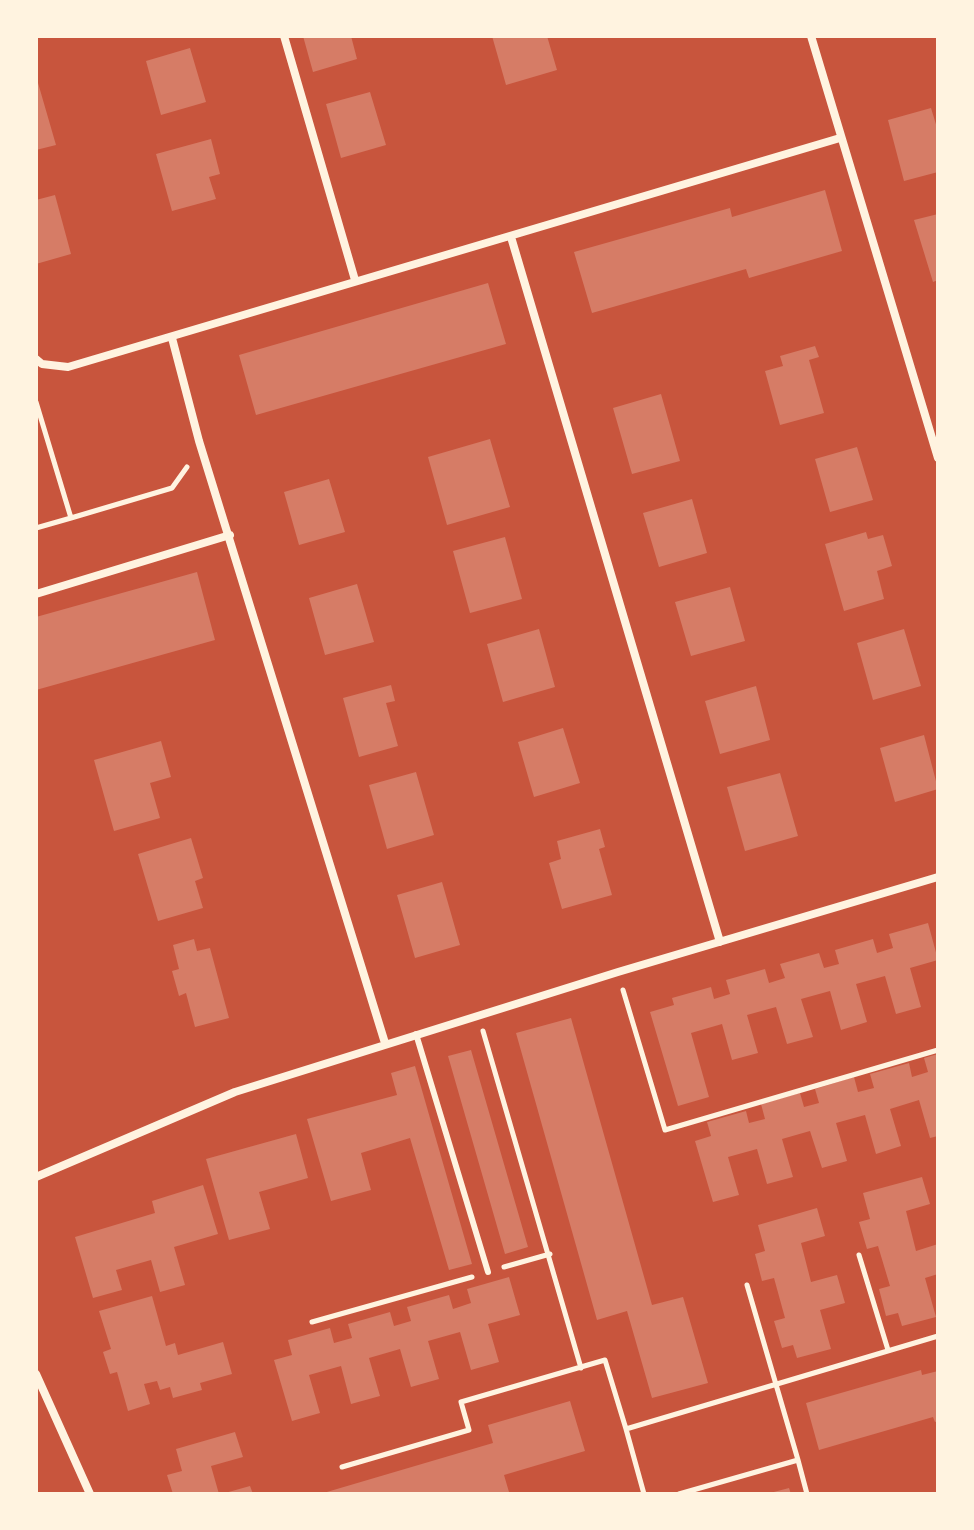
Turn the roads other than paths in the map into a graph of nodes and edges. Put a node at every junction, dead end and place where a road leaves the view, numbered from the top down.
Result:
1 (284, 36) edge
2 (811, 36) edge
3 (840, 138) junction
4 (511, 237) junction
5 (355, 280) junction
6 (172, 338) junction
7 (36, 359) edge
8 (938, 458) edge
9 (230, 535) junction
10 (36, 594) edge
11 (938, 877) edge
12 (720, 942) junction
13 (416, 1034) junction
14 (385, 1043) junction
15 (36, 1177) edge
16 (488, 1272) road end
17 (36, 1374) edge
18 (90, 1494) edge

1 - 5 street
2 - 3 street
3 - 4 street
3 - 8 street
4 - 5 street
4 - 12 street
5 - 6 street
6 - 7 street
6 - 9 street
9 - 10 street
9 - 14 street
11 - 12 street
12 - 13 street
13 - 14 street
13 - 16 lane
14 - 15 street
17 - 18 street

